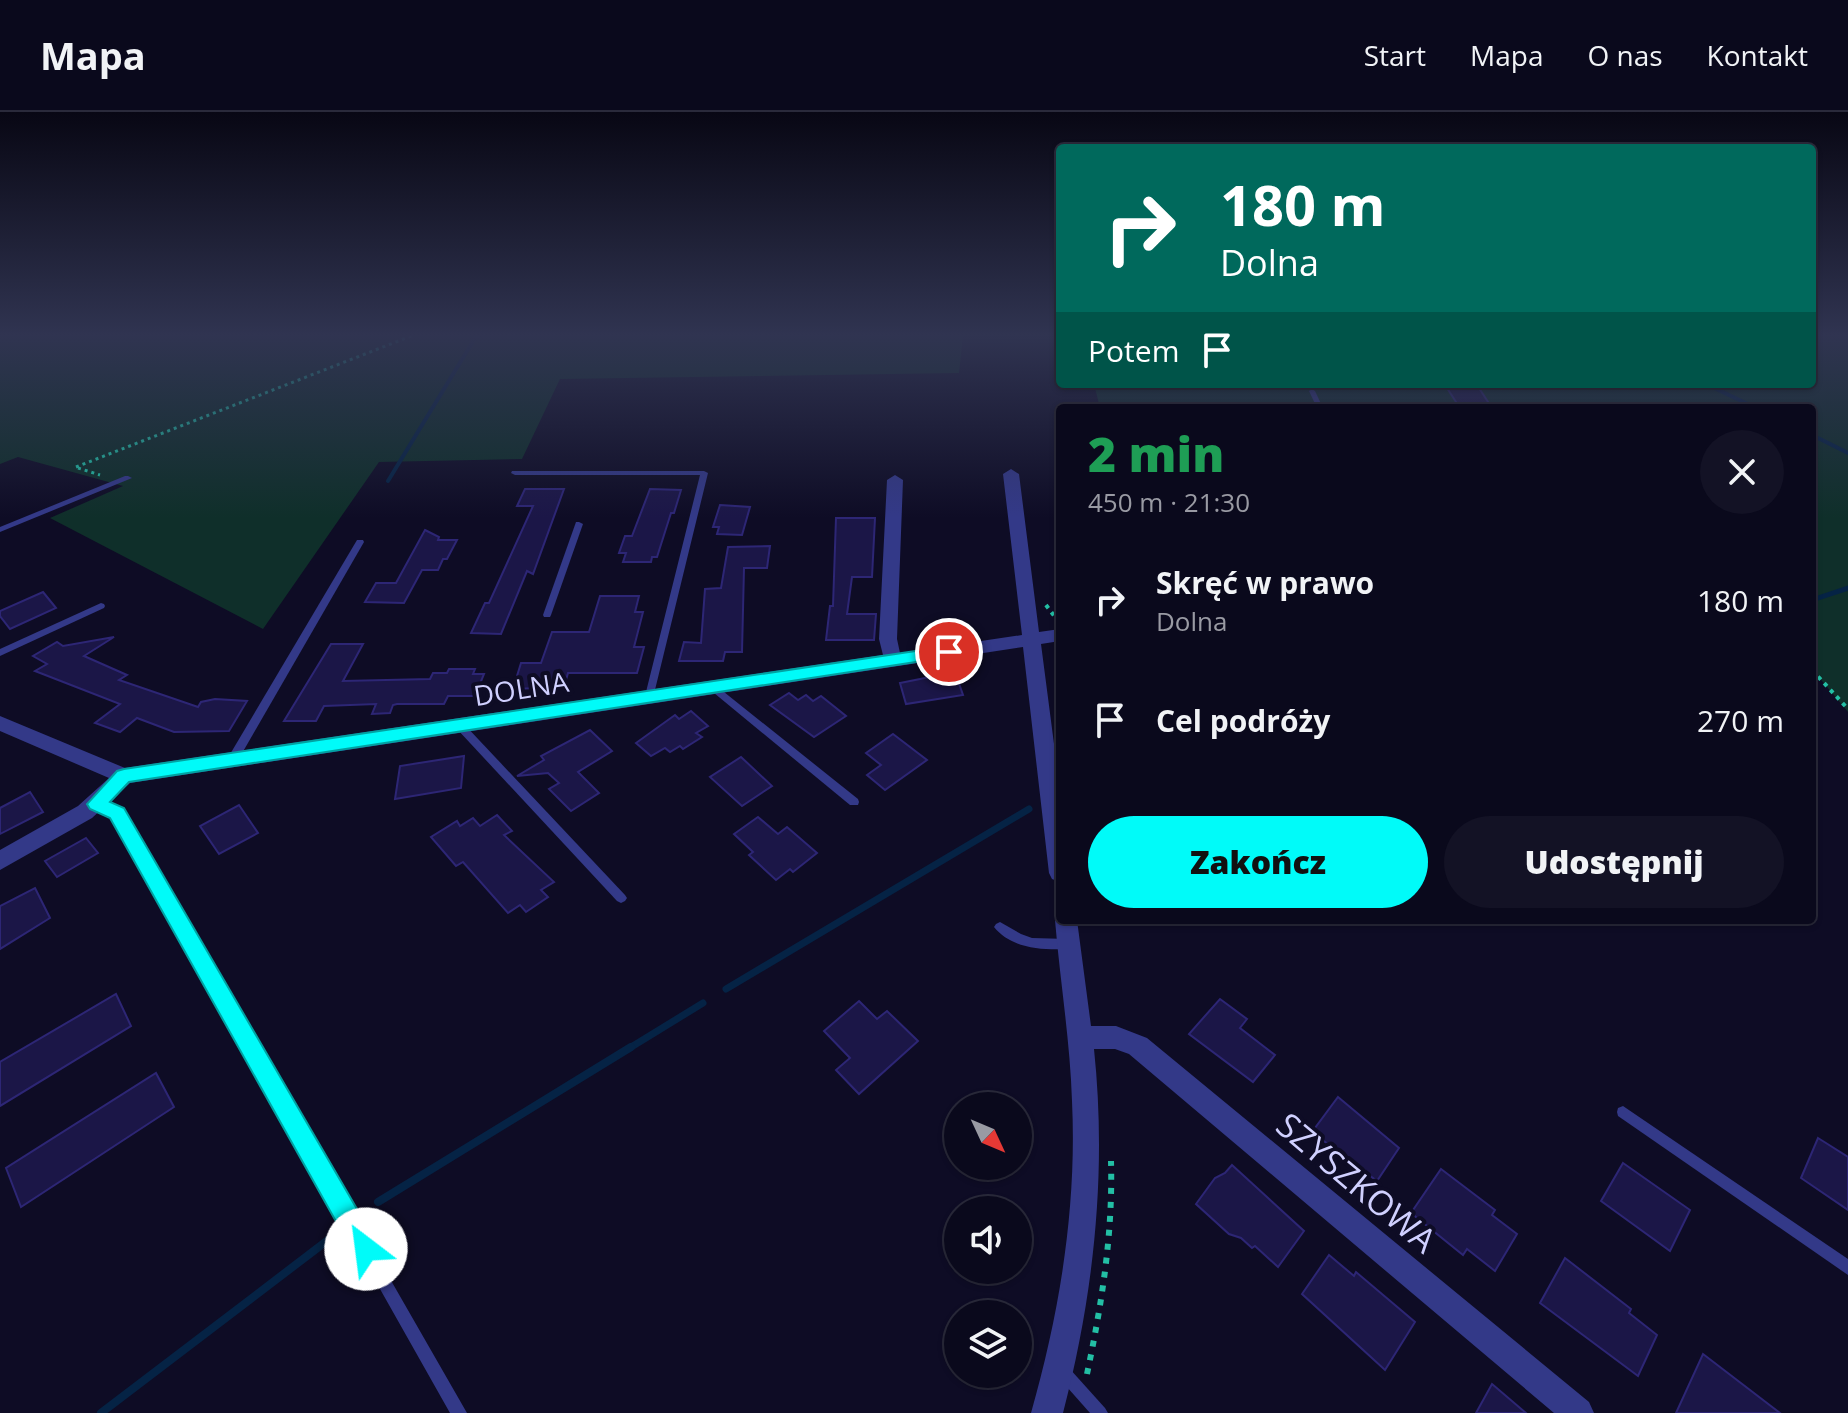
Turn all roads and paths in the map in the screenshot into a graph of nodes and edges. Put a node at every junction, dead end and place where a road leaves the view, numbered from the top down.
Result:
1 (256, 397) edge
2 (76, 467) dead end
3 (515, 473) dead end
4 (1011, 474) dead end
5 (128, 478) dead end
6 (895, 480) dead end
7 (579, 524) dead end
8 (0, 530) edge
9 (360, 542) dead end
10 (101, 606) dead end
11 (547, 615) dead end
12 (1056, 636) edge
13 (1030, 640) junction
14 (0, 653) edge
15 (893, 659) junction
16 (1816, 674) edge
17 (711, 686) junction
18 (650, 696) junction
19 (1848, 709) edge
20 (0, 723) edge
21 (460, 726) junction
22 (233, 759) junction
23 (124, 776) junction
24 (854, 802) dead end
25 (97, 804) junction
26 (1056, 842) edge
27 (0, 861) edge
28 (621, 898) dead end
29 (1000, 927) dead end
30 (1067, 932) edge
31 (1078, 1038) junction
32 (1623, 1112) dead end
33 (1848, 1268) edge
34 (1060, 1367) junction
35 (459, 1413) edge
36 (1047, 1413) edge
37 (1100, 1413) edge
38 (1578, 1413) edge

1 - 2 path
3 - 18 lane
4 - 13 street
5 - 8 lane
6 - 15 street
7 - 11 lane
9 - 22 lane
10 - 14 lane
12 - 13 street, DOLNA
13 - 15 street, DOLNA
13 - 26 street
15 - 17 street, DOLNA
16 - 19 path
17 - 18 street, DOLNA
17 - 24 lane
18 - 21 street, DOLNA
20 - 23 street
21 - 22 street, DOLNA
21 - 28 lane
22 - 23 street, DOLNA
23 - 25 street
25 - 27 street
25 - 35 lane
29 - 30 lane
30 - 31 street
31 - 34 street
31 - 38 street, SZYSZKOWA
32 - 33 lane
34 - 36 street
34 - 37 lane

